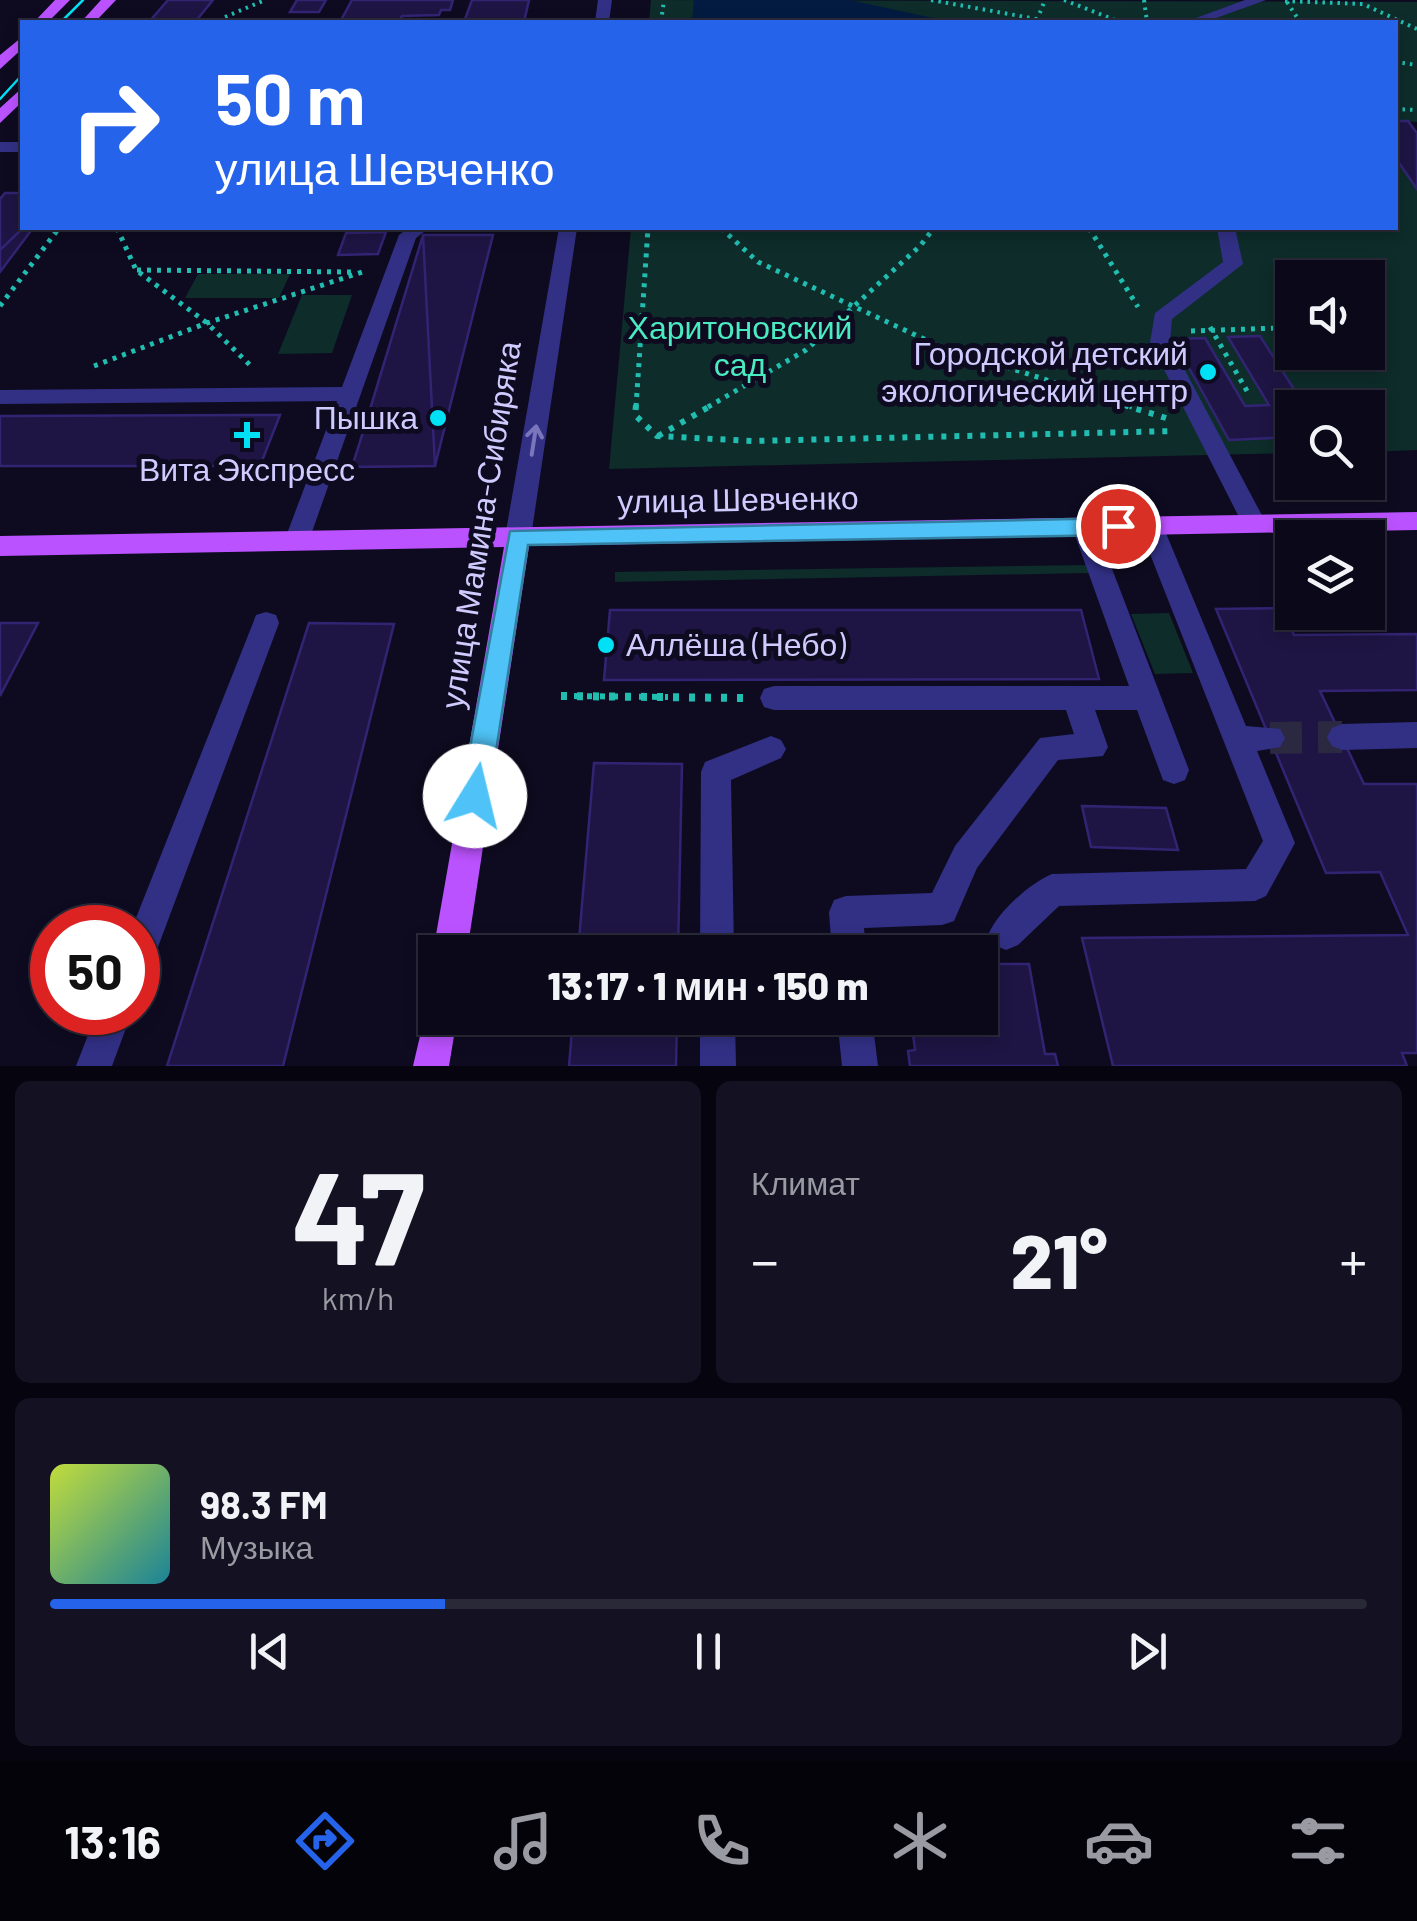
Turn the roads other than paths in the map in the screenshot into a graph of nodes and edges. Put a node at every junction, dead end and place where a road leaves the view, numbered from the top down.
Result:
1 (63, 0) edge
2 (108, 0) edge
3 (1259, 0) edge
4 (43, 20) edge
5 (90, 20) edge
6 (1198, 20) edge
7 (20, 43) edge
8 (0, 64) edge
9 (20, 95) edge
10 (0, 118) edge
11 (417, 230) edge
12 (568, 230) edge
13 (1226, 230) edge
14 (352, 394) junction
15 (0, 397) edge
16 (1417, 521) edge
17 (1254, 523) junction
18 (1151, 526) junction
19 (1084, 527) junction
20 (518, 537) junction
21 (298, 539) junction
22 (0, 546) edge
23 (266, 623) dead end
24 (774, 698) road end
25 (1146, 698) junction
26 (1077, 699) junction
27 (1417, 735) edge
28 (1342, 736) tunnel mouth
29 (1270, 738) tunnel mouth
30 (1238, 739) junction
31 (772, 749) dead end
32 (1174, 770) dead end
33 (157, 905) edge
34 (1006, 933) dead end
35 (453, 935) edge
36 (717, 935) edge
37 (848, 935) edge
38 (106, 1035) edge
39 (436, 1035) edge
40 (718, 1035) edge
41 (857, 1035) edge
42 (94, 1066) edge
43 (431, 1066) edge
44 (718, 1066) edge
45 (860, 1066) edge

1 - 4 main road
2 - 5 main road
3 - 6 street
7 - 8 main road
9 - 10 main road
11 - 14 street
20 -> 12 street, улица Мамина-Сибиряка
13 - 17 street
14 - 15 street
14 - 21 street
16 - 17 main road, улица Шевченко
17 - 18 main road, улица Шевченко
18 - 19 main road, улица Шевченко
18 - 30 street
19 - 20 main road, улица Шевченко
19 - 25 street
20 - 21 main road, улица Шевченко
20 - 35 main road, улица Мамина-Сибиряка
21 - 22 main road, улица Шевченко
23 - 33 street
24 - 26 street
25 - 26 street
25 - 32 street
26 - 37 street
27 - 28 street
29 - 30 street
30 - 34 street
31 - 36 street
38 - 42 street
39 - 43 main road
40 - 44 street
41 - 45 street

